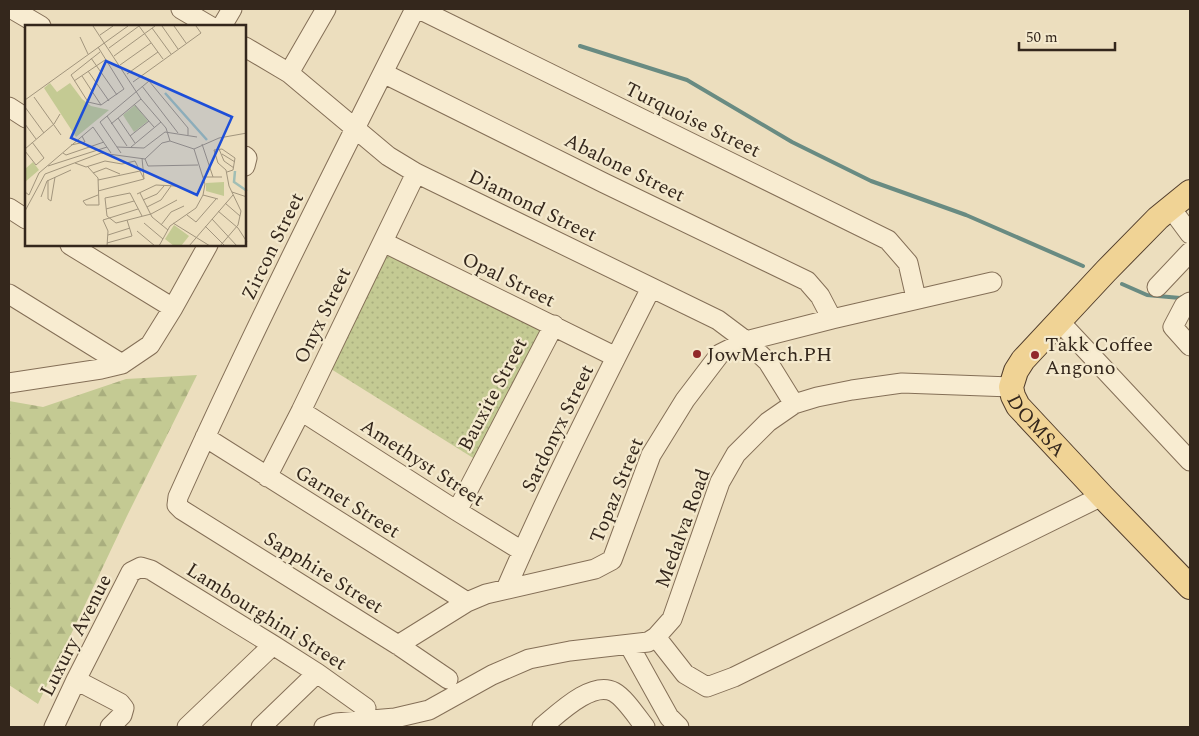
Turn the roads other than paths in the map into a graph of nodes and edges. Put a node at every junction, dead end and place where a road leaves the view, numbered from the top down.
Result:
1 (12, 9) edge
2 (181, 9) edge
3 (232, 9) edge
4 (326, 9) edge
5 (417, 9) edge
6 (38, 25) edge
7 (208, 25) edge
8 (223, 25) edge
9 (246, 48) edge
10 (289, 73) junction
11 (383, 73) junction
12 (9, 107) edge
13 (25, 117) edge
14 (355, 128) junction
15 (416, 173) junction
16 (1190, 192) edge
17 (1170, 207) junction
18 (9, 208) edge
19 (25, 218) edge
20 (1190, 234) edge
21 (382, 242) junction
22 (72, 246) edge
23 (207, 246) edge
24 (1190, 252) edge
25 (992, 282) dead end
26 (1157, 287) dead end
27 (651, 288) junction
28 (9, 294) edge
29 (916, 298) junction
30 (1190, 302) edge
31 (173, 308) junction
32 (832, 319) junction
33 (1059, 321) junction
34 (554, 326) junction
35 (746, 341) junction
36 (1190, 346) edge
37 (616, 357) junction
38 (122, 364) junction
39 (9, 384) edge
40 (1011, 386) junction
41 (794, 404) junction
42 (301, 411) junction
43 (205, 438) junction
44 (1190, 461) edge
45 (267, 477) junction
46 (1102, 496) junction
47 (177, 504) joint
48 (457, 511) junction
49 (522, 551) junction
50 (141, 567) joint
51 (1188, 581) edge
52 (506, 589) junction
53 (467, 602) junction
54 (656, 637) junction
55 (273, 645) junction
56 (398, 645) junction
57 (629, 645) junction
58 (317, 673) junction
59 (448, 679) dead end
60 (76, 680) junction
61 (366, 708) dead end
62 (54, 727) edge
63 (110, 727) edge
64 (187, 727) edge
65 (261, 727) edge
66 (324, 727) edge
67 (542, 727) edge
68 (645, 727) edge
69 (679, 727) edge

1 - 6 street
2 - 7 street
3 - 8 street
4 - 10 street
5 - 11 street, Zircon Street
5 - 29 street, Turquoise Street
9 - 10 street, Diamond Street
10 - 14 street, Diamond Street
11 - 14 street, Zircon Street
11 - 32 street, Abalone Street
12 - 13 street
14 - 15 street, Diamond Street
14 - 43 street, Zircon Street
15 - 21 street, Onyx Street
15 - 27 street, Diamond Street
16 - 17 main road, DOMSA
17 - 20 street
17 - 33 main road, DOMSA
18 - 19 street
21 - 34 street, Opal Street
21 - 42 street, Onyx Street
22 - 31 street
23 - 31 street
24 - 26 street
25 - 29 street, Topaz Street
27 - 35 street, Diamond Street
27 - 37 street, Sardonyx Street
28 - 38 street
29 - 32 street, Topaz Street
30 - 36 street
31 - 38 street
32 - 35 street, Topaz Street
33 - 40 main road, DOMSA
33 - 44 street
34 - 37 street, Opal Street
34 - 48 street, Bauxite Street
35 - 41 street, Diamond Street
35 - 52 street, Topaz Street
37 - 49 street, Sardonyx Street
38 - 39 street
40 - 41 street, Medalva Road
40 - 46 main road, DOMSA
41 - 54 street, Medalva Road
42 - 45 street, Onyx Street
42 - 48 street, Amethyst Street
43 - 45 street, Garnet Street
43 - 47 street, Zircon Street
45 - 53 street, Garnet Street
46 - 51 main road, DOMSA
46 - 54 street
47 - 56 street, Sapphire Street
48 - 49 street, Amethyst Street
49 - 52 street, Sardonyx Street
50 - 55 street, Lambourghini Street
50 - 60 street, Luxury Avenue
52 - 53 street, Topaz Street
53 - 56 street, Topaz Street
54 - 57 street
55 - 58 street, Lambourghini Street
55 - 64 street
56 - 59 street, Sapphire Street
57 - 66 street
57 - 69 street
58 - 61 street, Lambourghini Street
58 - 65 street
60 - 62 street, Luxury Avenue
60 - 63 street
67 - 68 street

